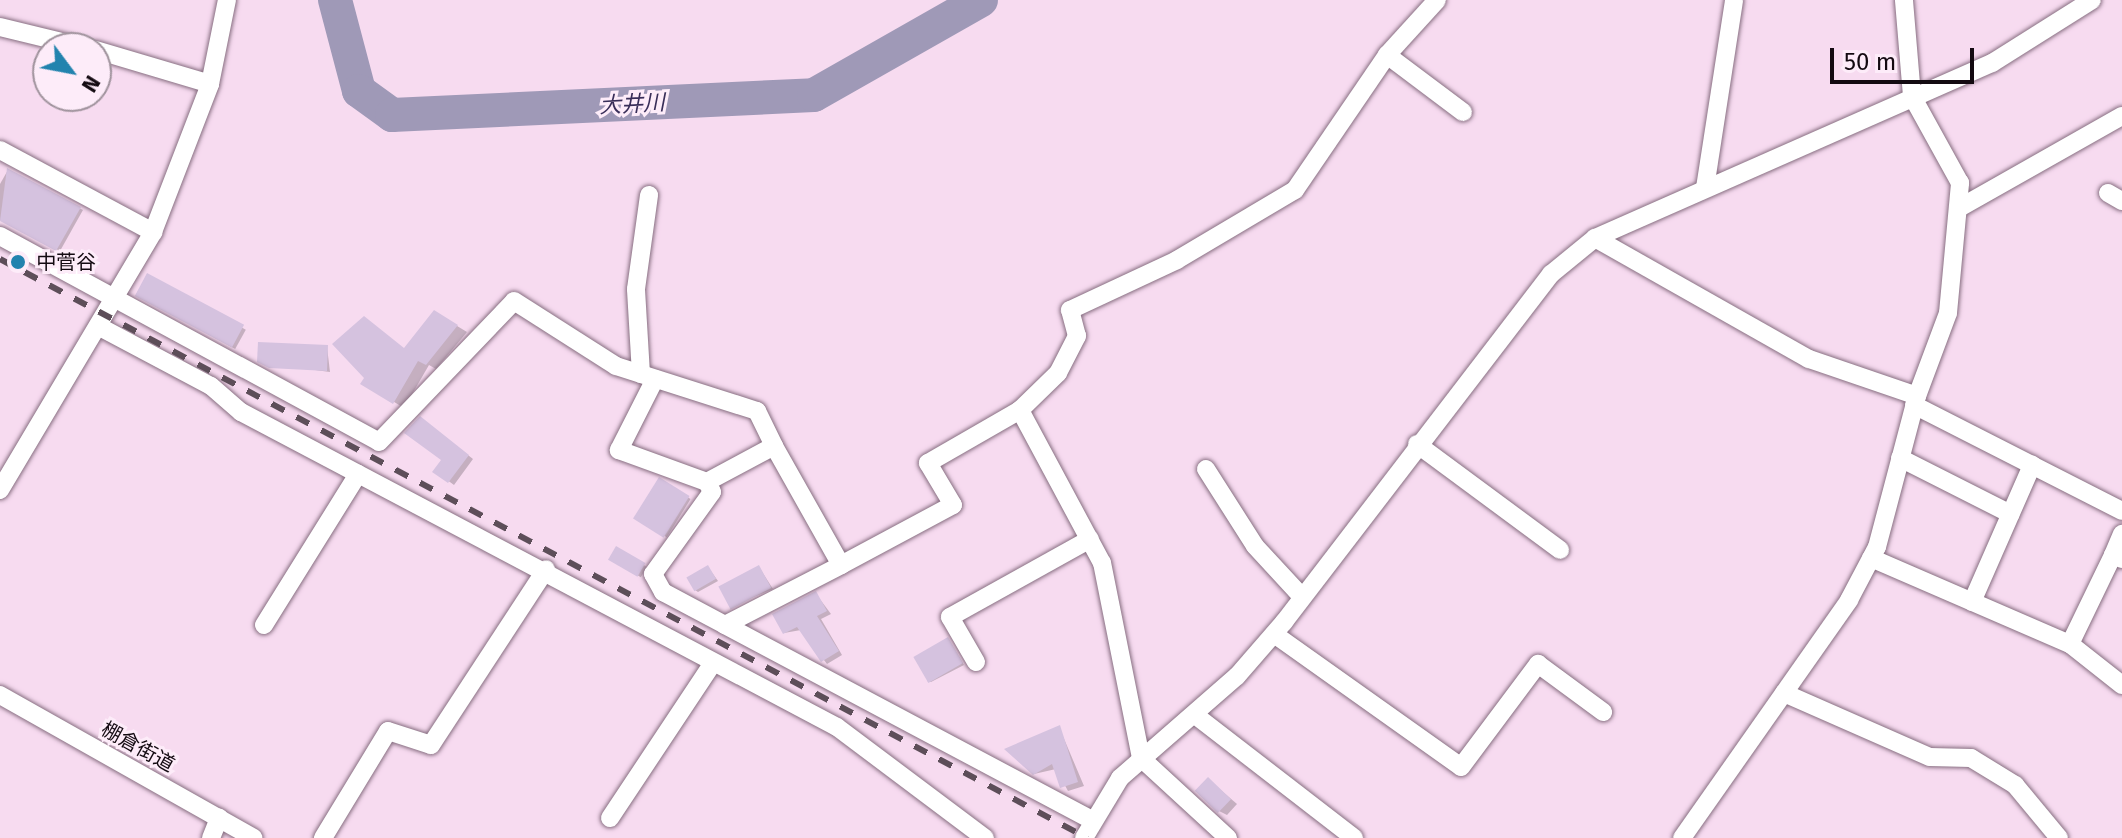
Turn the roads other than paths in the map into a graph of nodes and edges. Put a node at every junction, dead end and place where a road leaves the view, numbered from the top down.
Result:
1 (227, 0) edge
2 (1437, 0) edge
3 (1734, 0) edge
4 (1904, 0) edge
5 (2092, 0) edge
6 (1, 29) edge
7 (32, 36) edge
8 (112, 55) edge
9 (1387, 55) junction
10 (210, 84) junction
11 (1912, 96) junction
12 (1463, 112) dead end
13 (2122, 116) edge
14 (0, 150) edge
15 (1705, 188) junction
16 (649, 195) dead end
17 (1961, 207) junction
18 (153, 232) junction
19 (0, 236) edge
20 (1595, 238) junction
21 (116, 296) junction
22 (98, 326) junction
23 (648, 376) junction
24 (1916, 400) junction
25 (1020, 410) junction
26 (1417, 444) junction
27 (774, 446) junction
28 (9, 455) edge
29 (1900, 458) junction
30 (2032, 465) junction
31 (1206, 469) dead end
32 (358, 474) junction
33 (707, 482) junction
34 (0, 490) edge
35 (2122, 511) edge
36 (2011, 514) junction
37 (2122, 534) edge
38 (1090, 539) junction
39 (1560, 550) dead end
40 (2117, 557) edge
41 (1871, 558) junction
42 (841, 565) junction
43 (546, 569) junction
44 (1302, 597) junction
45 (1972, 602) junction
46 (264, 625) dead end
47 (725, 625) junction
48 (1274, 634) junction
49 (2070, 644) junction
50 (976, 662) dead end
51 (713, 663) junction
52 (2122, 685) edge
53 (1784, 693) junction
54 (0, 695) edge
55 (1603, 712) dead end
56 (1195, 715) junction
57 (1141, 758) junction
58 (219, 818) junction
59 (610, 818) dead end
60 (1093, 821) junction
61 (211, 838) edge
62 (254, 838) edge
63 (323, 838) edge
64 (985, 838) edge
65 (1084, 838) edge
66 (1228, 838) edge
67 (1354, 838) edge
68 (1682, 838) edge
69 (2059, 838) edge

1 - 10 street
2 - 9 street
3 - 15 street
4 - 11 street
5 - 11 street
6 - 7 street
8 - 10 street
9 - 12 street
9 - 25 street
10 - 18 street
11 - 15 street
11 - 17 street
13 - 17 street
14 - 18 street
15 - 20 street
16 - 23 street
17 - 24 street
18 - 21 street
19 - 21 street
20 - 24 street
20 - 26 street
21 - 22 street
21 - 23 street
22 - 28 street
22 - 32 street
23 - 27 street
23 - 33 street
24 - 29 street
24 - 30 street
25 - 38 street
25 - 42 street
26 - 39 street
26 - 44 street
27 - 33 street
27 - 42 street
28 - 34 street
29 - 36 street
29 - 41 street
30 - 35 street
30 - 36 street
31 - 44 street
32 - 43 street
32 - 46 street
33 - 47 street
36 - 45 street
37 - 40 street
38 - 50 street
38 - 57 street
40 - 49 street
41 - 45 street
41 - 53 street
42 - 47 street
43 - 51 street
43 - 63 street
44 - 48 street
45 - 49 street
47 - 60 street
48 - 55 street
48 - 56 street
49 - 52 street
51 - 59 street
51 - 64 street
53 - 68 street
53 - 69 street
54 - 58 street, 棚倉街道
56 - 57 street
56 - 67 street
57 - 60 street
57 - 66 street
58 - 61 street
58 - 62 street, 棚倉街道
60 - 65 street

